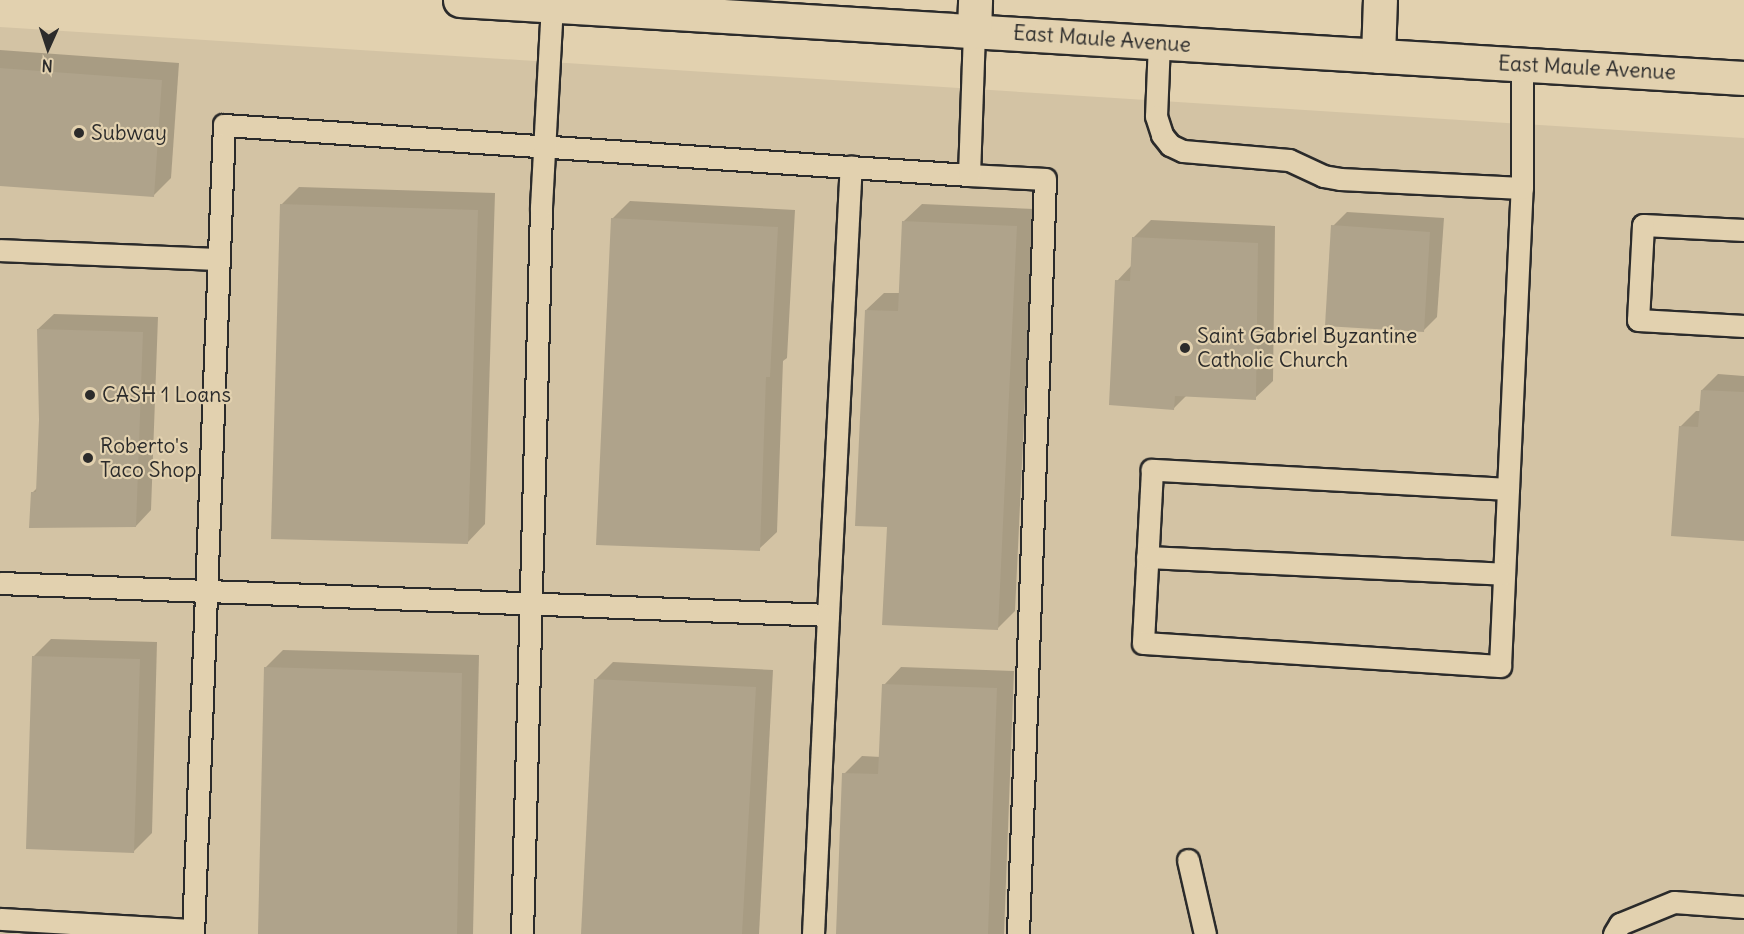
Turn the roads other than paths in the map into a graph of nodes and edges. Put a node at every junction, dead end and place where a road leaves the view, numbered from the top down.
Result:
1 (460, 0) edge
2 (1380, 0) edge
3 (552, 3) edge
4 (975, 15) edge
5 (1159, 42) junction
6 (1378, 56) junction
7 (1522, 64) junction
8 (1744, 78) edge
9 (544, 147) junction
10 (851, 168) junction
11 (969, 176) junction
12 (1522, 188) junction
13 (1744, 230) edge
14 (0, 250) edge
15 (219, 259) junction
16 (1744, 326) edge
17 (1508, 489) junction
18 (1147, 557) junction
19 (1504, 574) junction
20 (0, 583) edge
21 (206, 592) junction
22 (532, 604) junction
23 (828, 615) junction
24 (1188, 860) dead end
25 (1744, 907) edge
26 (0, 919) edge
27 (193, 932) edge
28 (522, 934) edge
29 (813, 934) edge
30 (1018, 934) edge
31 (1205, 934) edge
32 (1614, 934) edge

1 - 3 street, East Maule Avenue
2 - 6 street
3 - 4 street, East Maule Avenue
3 - 9 lane
4 - 5 street, East Maule Avenue
4 - 11 lane
5 - 6 street, East Maule Avenue
5 - 12 lane
6 - 7 street, East Maule Avenue
7 - 8 street, East Maule Avenue
7 - 12 lane
9 - 10 lane
9 - 15 lane
9 - 22 lane
10 - 11 lane
10 - 23 lane
11 - 30 lane
12 - 17 lane
13 - 16 lane
14 - 15 lane
15 - 21 lane
17 - 18 lane
17 - 19 lane
18 - 19 lane
18 - 19 lane
20 - 21 lane
21 - 22 lane
21 - 27 lane
22 - 23 lane
22 - 28 lane
23 - 29 lane
24 - 31 lane
25 - 32 lane
26 - 27 lane

